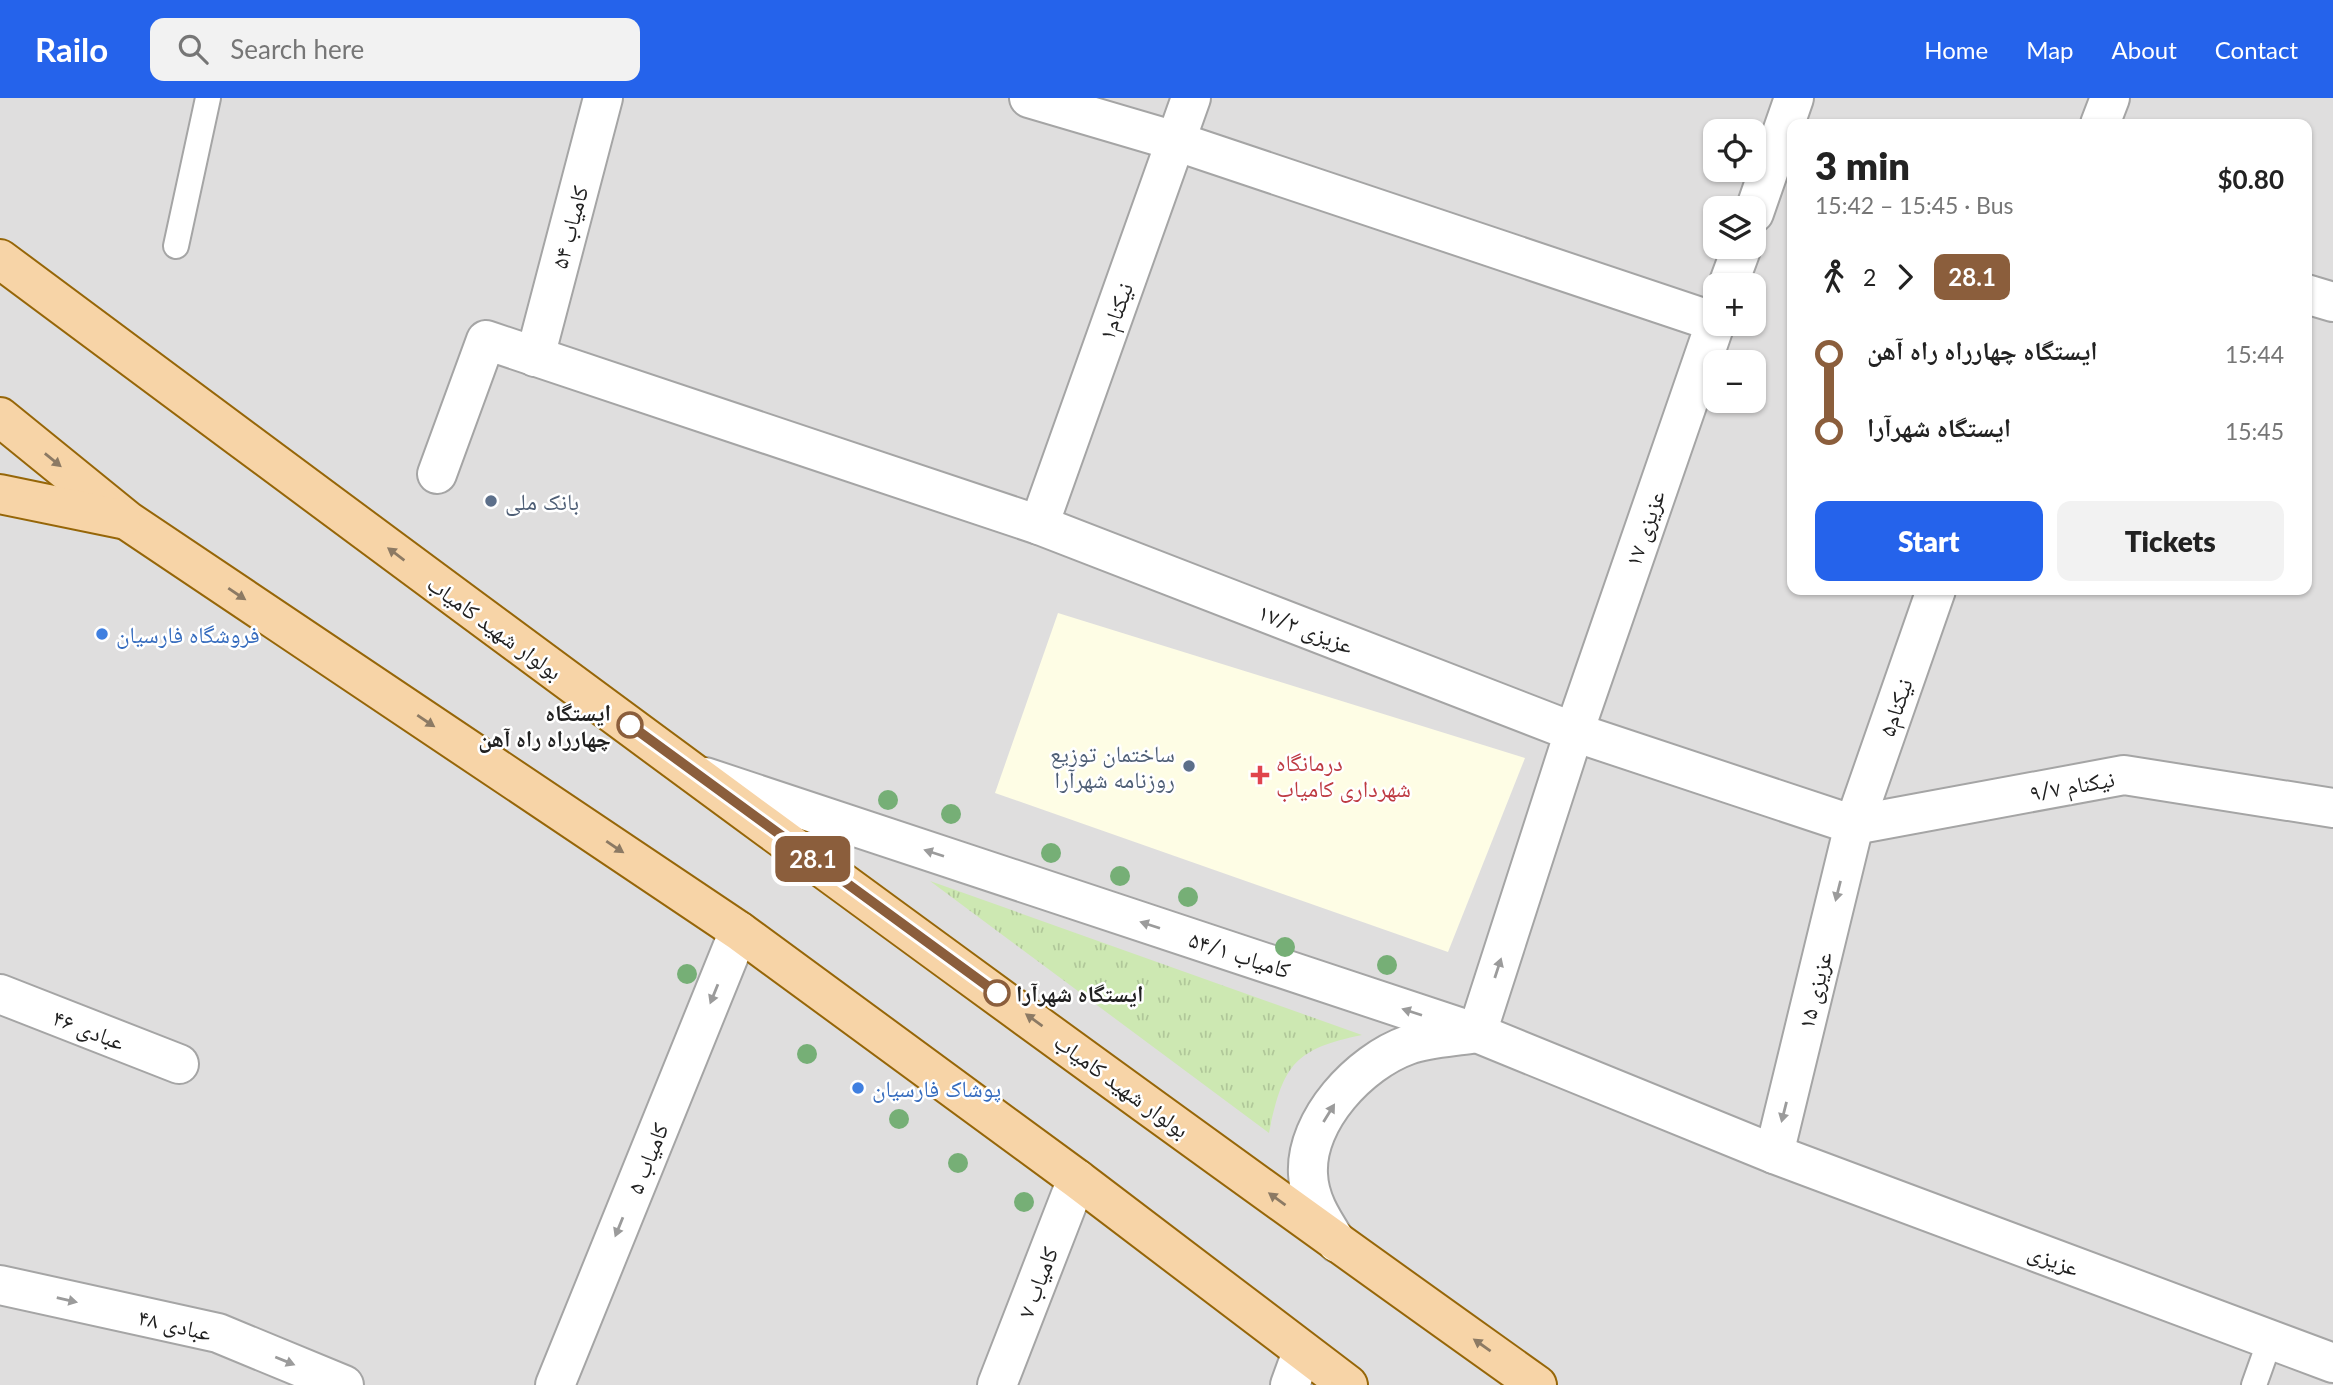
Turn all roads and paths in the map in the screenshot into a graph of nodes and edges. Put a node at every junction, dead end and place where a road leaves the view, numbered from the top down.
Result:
1 (208, 98) edge
2 (603, 98) edge
3 (1029, 98) edge
4 (1191, 98) edge
5 (1794, 98) edge
6 (2110, 98) edge
7 (2102, 119) edge
8 (1175, 141) junction
9 (1760, 196) edge
10 (176, 246) dead end
11 (0, 259) edge
12 (2312, 296) edge
13 (2333, 302) edge
14 (1703, 319) edge
15 (1711, 336) edge
16 (535, 357) junction
17 (0, 418) edge
18 (437, 474) dead end
19 (0, 494) edge
20 (128, 521) junction
21 (1039, 525) junction
22 (1934, 595) edge
23 (1574, 732) junction
24 (698, 775) junction
25 (2333, 808) edge
26 (1854, 825) junction
27 (739, 931) junction
28 (0, 994) edge
29 (1477, 1033) junction
30 (179, 1064) dead end
31 (1774, 1154) junction
32 (1077, 1178) junction
33 (1337, 1242) junction
34 (0, 1285) edge
35 (2270, 1340) junction
36 (2333, 1363) edge
37 (1296, 1368) edge
38 (344, 1385) edge
39 (555, 1385) edge
40 (997, 1385) edge
41 (1348, 1385) edge
42 (1537, 1385) edge
43 (2254, 1385) edge

1 - 10 lane
2 - 16 street, کامیاب ۵۴
3 - 8 street
4 - 8 street, نیکنام۱
5 - 9 street
6 - 7 street
8 - 14 street
8 - 21 street, نیکنام۱
24 -> 11 main road, بولوار شهید کامیاب
12 - 13 street
15 - 23 street, عزیزی ۱۷
16 - 18 street, عزیزی ۱۷/۲
16 - 21 street, عزیزی ۱۷/۲
17 -> 20 main road
19 - 20 main road
20 -> 27 main road
21 - 23 street, عزیزی ۱۷/۲
22 - 26 street, نیکنام۵
23 - 26 street
29 -> 23 street, عزیزی ۱۷
29 -> 24 street, کامیاب ۵۴/۱
33 -> 24 main road, بولوار شهید کامیاب
25 - 26 street, نیکنام ۹/۷
26 -> 31 street, عزیزی ۱۵
27 - 32 main road
27 -> 39 street, کامیاب ۵
28 - 30 street, عبادی ۴۶
29 - 31 street, کامیاب ۵۴/۱
33 -> 29 street
31 - 35 street, عزیزی
32 - 37 main road
32 - 40 street, کامیاب ۷
42 -> 33 main road, بولوار شهید کامیاب
34 -> 38 street, عبادی ۴۸
35 - 36 street, عزیزی
35 - 43 lane
37 - 41 main road

